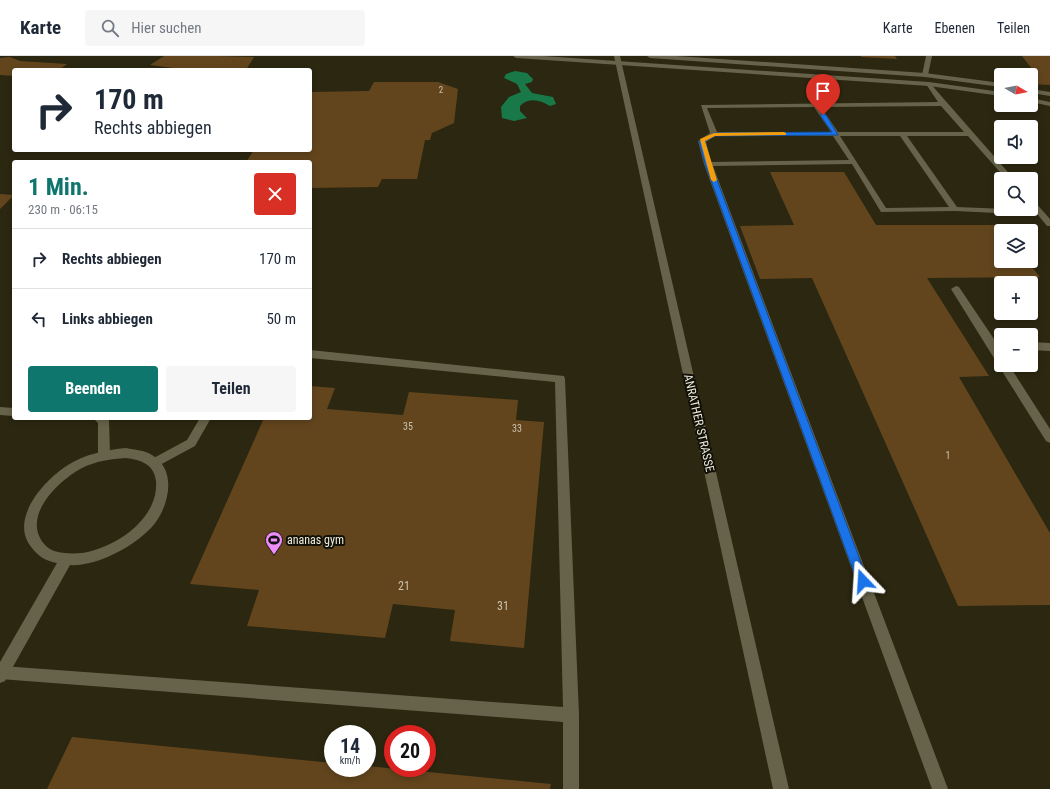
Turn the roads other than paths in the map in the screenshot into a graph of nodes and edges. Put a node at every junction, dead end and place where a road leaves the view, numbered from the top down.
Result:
1 (516, 56) edge
2 (650, 56) edge
3 (929, 56) edge
4 (618, 60) edge
5 (925, 75) junction
6 (929, 84) junction
7 (994, 84) edge
8 (1038, 92) edge
9 (994, 93) edge
10 (1050, 94) edge
11 (1038, 101) edge
12 (942, 104) junction
13 (1050, 104) edge
14 (817, 106) junction
15 (714, 134) junction
16 (836, 134) junction
17 (970, 134) junction
18 (903, 135) junction
19 (854, 162) junction
20 (708, 164) junction
21 (1004, 172) edge
22 (955, 209) junction
23 (1040, 213) joint
24 (1050, 224) edge
25 (956, 289) dead end
26 (994, 342) edge
27 (1038, 346) edge
28 (1050, 346) edge
29 (312, 354) edge
30 (1008, 372) edge
31 (0, 411) edge
32 (12, 412) edge
33 (102, 420) edge
34 (205, 420) edge
35 (1050, 438) edge
36 (104, 454) junction
37 (154, 463) junction
38 (66, 560) junction
39 (1, 675) edge
40 (571, 715) junction
41 (571, 789) edge
42 (781, 789) edge
43 (940, 789) edge

1 - 4 street
2 - 5 street
3 - 5 street
4 - 6 street
4 - 42 street, ANRATHER STRASSE
5 - 6 street
5 - 7 street
6 - 9 street
6 - 12 street
8 - 10 street
11 - 13 street
12 - 14 street
12 - 17 street
14 - 15 street
14 - 16 street
15 - 16 street
15 - 20 street
16 - 18 street
16 - 19 street
17 - 18 street
17 - 21 street
18 - 22 street
19 - 20 street
19 - 22 street
20 - 43 street
22 - 23 street
23 - 24 street
25 - 26 street
27 - 28 street
29 - 40 street
30 - 35 street
31 - 32 street
33 - 36 street
34 - 37 street
36 - 37 street
36 - 38 street
37 - 38 street
38 - 39 street
39 - 40 street
40 - 41 street

